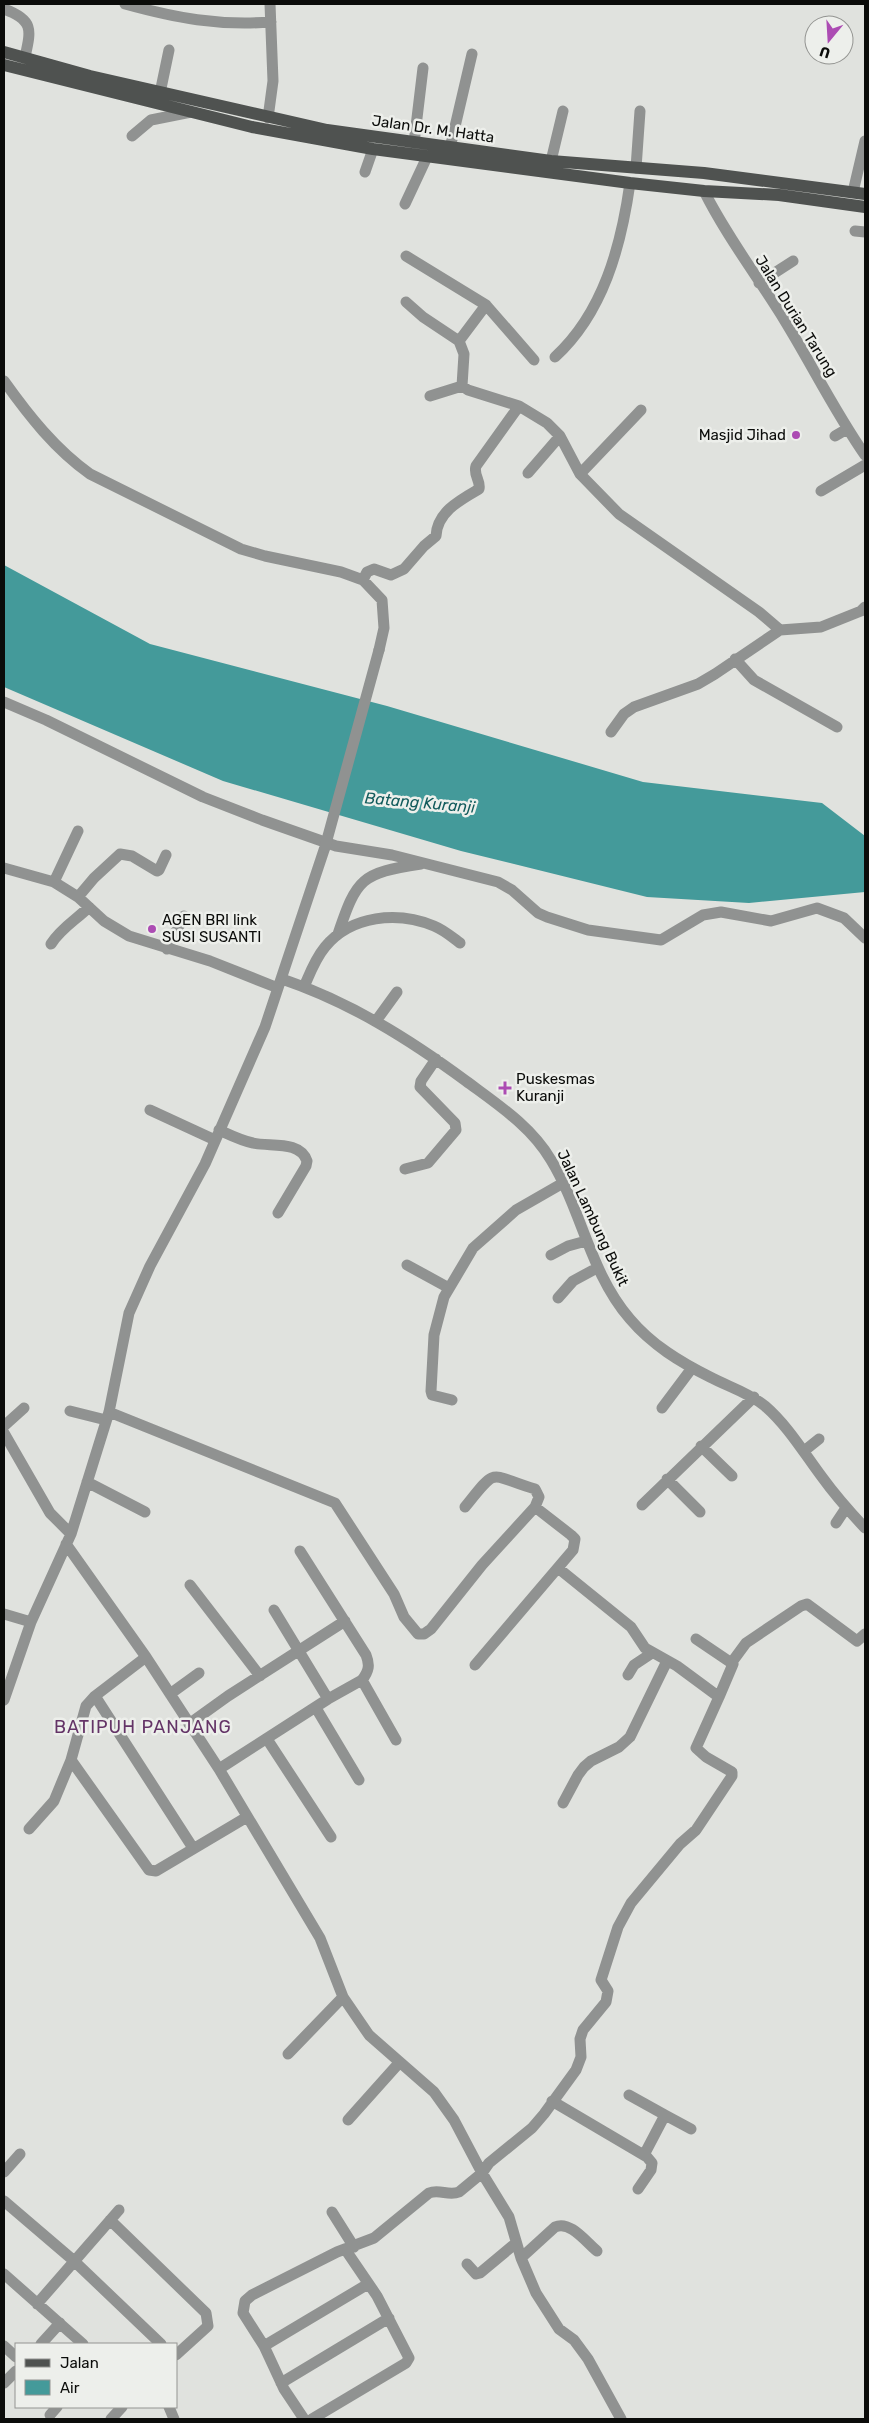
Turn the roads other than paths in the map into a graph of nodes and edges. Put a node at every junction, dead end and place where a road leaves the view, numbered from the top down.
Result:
1 (126, 4) edge
2 (270, 4) edge
3 (147, 7) edge
4 (4, 9) edge
5 (271, 22) junction
6 (169, 50) dead end
7 (4, 52) edge
8 (472, 54) dead end
9 (24, 57) junction
10 (4, 65) edge
11 (424, 68) dead end
12 (160, 93) junction
13 (562, 111) dead end
14 (640, 111) dead end
15 (191, 112) junction
16 (268, 118) junction
17 (132, 136) dead end
18 (865, 141) edge
19 (414, 143) junction
20 (376, 146) junction
21 (450, 148) junction
22 (427, 157) junction
23 (551, 161) junction
24 (636, 168) junction
25 (366, 172) dead end
26 (630, 183) junction
27 (825, 188) junction
28 (704, 191) junction
29 (859, 193) edge
30 (824, 201) junction
31 (405, 204) dead end
32 (865, 206) edge
33 (406, 256) dead end
34 (793, 261) dead end
35 (759, 283) junction
36 (406, 302) dead end
37 (486, 305) junction
38 (459, 341) junction
39 (555, 357) dead end
40 (534, 360) dead end
41 (4, 380) edge
42 (462, 386) junction
43 (430, 396) dead end
44 (519, 406) junction
45 (641, 410) dead end
46 (847, 430) junction
47 (560, 436) junction
48 (835, 436) dead end
49 (865, 455) edge
50 (865, 464) edge
51 (528, 474) dead end
52 (580, 474) junction
53 (821, 491) dead end
54 (363, 580) junction
55 (865, 607) edge
56 (780, 630) junction
57 (735, 659) junction
58 (4, 702) edge
59 (837, 727) dead end
60 (611, 732) dead end
61 (78, 831) dead end
62 (166, 855) dead end
63 (425, 864) junction
64 (4, 868) edge
65 (54, 882) junction
66 (78, 897) junction
67 (89, 907) junction
68 (184, 916) dead end
69 (338, 934) junction
70 (865, 938) edge
71 (460, 943) dead end
72 (52, 944) dead end
73 (167, 948) junction
74 (280, 984) junction
75 (304, 987) junction
76 (397, 992) dead end
77 (376, 1021) junction
78 (436, 1059) junction
79 (150, 1110) dead end
80 (217, 1135) junction
81 (405, 1169) dead end
82 (563, 1183) junction
83 (278, 1213) dead end
84 (586, 1241) junction
85 (550, 1255) dead end
86 (407, 1265) dead end
87 (597, 1268) junction
88 (449, 1288) junction
89 (558, 1298) dead end
90 (692, 1368) junction
91 (754, 1397) junction
92 (452, 1400) dead end
93 (24, 1408) dead end
94 (662, 1408) dead end
95 (70, 1411) dead end
96 (108, 1416) junction
97 (4, 1426) edge
98 (4, 1433) edge
99 (819, 1440) dead end
100 (701, 1446) junction
101 (804, 1451) junction
102 (732, 1476) dead end
103 (667, 1479) junction
104 (87, 1482) junction
105 (642, 1505) dead end
106 (464, 1507) dead end
107 (535, 1507) junction
108 (846, 1508) junction
109 (145, 1512) dead end
110 (700, 1512) dead end
111 (836, 1522) dead end
112 (865, 1528) edge
113 (68, 1539) junction
114 (300, 1551) dead end
115 (558, 1568) junction
116 (190, 1585) dead end
117 (274, 1610) dead end
118 (4, 1614) edge
119 (345, 1621) junction
120 (31, 1622) junction
121 (865, 1634) edge
122 (696, 1638) dead end
123 (298, 1651) junction
124 (652, 1653) junction
125 (146, 1657) junction
126 (667, 1661) junction
127 (732, 1662) junction
128 (475, 1665) dead end
129 (199, 1673) dead end
130 (628, 1674) dead end
131 (260, 1676) junction
132 (362, 1680) junction
133 (170, 1694) junction
134 (95, 1696) junction
135 (719, 1697) junction
136 (328, 1699) junction
137 (4, 1700) edge
138 (316, 1708) junction
139 (189, 1724) junction
140 (268, 1739) junction
141 (396, 1740) dead end
142 (71, 1760) junction
143 (220, 1769) junction
144 (359, 1780) dead end
145 (563, 1803) dead end
146 (247, 1817) junction
147 (29, 1828) dead end
148 (331, 1837) dead end
149 (193, 1848) junction
150 (343, 1997) junction
151 (288, 2054) dead end
152 (399, 2063) junction
153 (629, 2095) dead end
154 (552, 2101) junction
155 (665, 2115) junction
156 (348, 2120) dead end
157 (691, 2128) dead end
158 (20, 2154) dead end
159 (644, 2155) junction
160 (4, 2172) edge
161 (482, 2173) junction
162 (638, 2189) dead end
163 (4, 2200) edge
164 (119, 2210) dead end
165 (332, 2212) dead end
166 (110, 2220) junction
167 (516, 2243) junction
168 (350, 2248) junction
169 (597, 2251) dead end
170 (521, 2258) junction
171 (73, 2260) junction
172 (467, 2264) dead end
173 (4, 2274) edge
174 (368, 2284) junction
175 (37, 2304) junction
176 (388, 2318) junction
177 (60, 2323) junction
178 (42, 2343) edge
179 (82, 2343) edge
180 (160, 2343) edge
181 (4, 2346) edge
182 (264, 2346) junction
183 (178, 2353) edge
184 (15, 2356) edge
185 (15, 2372) edge
186 (4, 2383) edge
187 (281, 2383) junction
188 (121, 2408) edge
189 (111, 2419) edge
190 (304, 2419) edge
191 (312, 2419) edge
192 (621, 2419) edge

1 - 3 street
2 - 5 street
3 - 5 street
4 - 9 street
5 - 16 street
6 - 12 street
7 - 9 main road, Jalan Dr. M. Hatta
8 - 21 street
9 - 12 main road, Jalan Dr. M. Hatta
10 - 15 main road, Jalan Dr. M. Hatta
11 - 19 street
12 - 16 main road, Jalan Dr. M. Hatta
13 - 23 street
14 - 24 street
15 - 17 street
15 - 20 main road, Jalan Dr. M. Hatta
16 - 20 main road, Jalan Dr. M. Hatta
18 - 29 street
19 - 20 main road, Jalan Dr. M. Hatta
19 - 21 main road, Jalan Dr. M. Hatta
20 - 22 main road, Jalan Dr. M. Hatta
20 - 25 street
21 - 23 main road, Jalan Dr. M. Hatta
22 - 26 main road, Jalan Dr. M. Hatta
22 - 31 street
23 - 24 main road, Jalan Dr. M. Hatta
24 - 27 main road, Jalan Dr. M. Hatta
26 - 28 main road, Jalan Dr. M. Hatta
26 - 39 street
27 - 29 main road, Jalan Dr. M. Hatta
27 - 30 main road
28 - 30 main road, Jalan Dr. M. Hatta
28 - 35 street, Jalan Durian Tarung
30 - 32 main road, Jalan Dr. M. Hatta
33 - 37 street
34 - 35 street
35 - 46 street, Jalan Durian Tarung
36 - 38 street
37 - 38 street
37 - 40 street
38 - 42 street
41 - 54 street
42 - 43 street
42 - 44 street
44 - 47 street
44 - 54 street
45 - 52 street
46 - 48 street
46 - 49 street, Jalan Durian Tarung
47 - 51 street
47 - 52 street
50 - 53 street
52 - 56 street
54 - 74 street, bridge
55 - 56 street
56 - 57 street
57 - 59 street
57 - 60 street
58 - 63 street
61 - 65 street
62 - 66 street
63 - 69 street
63 - 70 street
64 - 65 street, Jalan Lambung Bukit
65 - 66 street, Jalan Lambung Bukit
66 - 67 street, Jalan Lambung Bukit
67 - 72 street
67 - 73 street, Jalan Lambung Bukit
68 - 73 street
69 - 71 street
69 - 75 street
73 - 74 street, Jalan Lambung Bukit
74 - 75 street, Jalan Lambung Bukit
74 - 80 street
75 - 77 street, Jalan Lambung Bukit
76 - 77 street
77 - 78 street, Jalan Lambung Bukit
78 - 81 street
78 - 82 street, Jalan Lambung Bukit
79 - 80 street
80 - 83 street
80 - 96 street
82 - 84 street, Jalan Lambung Bukit
82 - 88 street
84 - 85 street
84 - 87 street, Jalan Lambung Bukit
86 - 88 street
87 - 89 street
87 - 90 street, Jalan Lambung Bukit
88 - 92 street
90 - 91 street, Jalan Lambung Bukit
90 - 94 street
91 - 100 street
91 - 101 street, Jalan Lambung Bukit
93 - 97 street
95 - 96 street
96 - 104 street
96 - 107 street
98 - 113 street
99 - 101 street
100 - 102 street
100 - 103 street
101 - 108 street, Jalan Lambung Bukit
103 - 105 street
103 - 110 street
104 - 109 street
104 - 113 street
106 - 107 street
107 - 115 street
108 - 111 street
108 - 112 street, Jalan Lambung Bukit
113 - 120 street
113 - 125 street
114 - 119 street
115 - 124 street
115 - 128 street
116 - 131 street
117 - 123 street
118 - 120 street
119 - 123 street
119 - 132 street
120 - 137 street
121 - 127 street
122 - 127 street
123 - 131 street
123 - 136 street
124 - 126 street
124 - 130 street
125 - 133 street
125 - 134 street
126 - 135 street
126 - 145 street
127 - 135 street
129 - 133 street
131 - 139 street
132 - 136 street
132 - 141 street
133 - 139 street
134 - 142 street
134 - 149 street
135 - 154 street
136 - 138 street
138 - 140 street
138 - 144 street
139 - 143 street
140 - 143 street
140 - 148 street
142 - 147 street
142 - 149 street
143 - 146 street
146 - 149 street
146 - 150 street
150 - 151 street
150 - 152 street
152 - 156 street
152 - 161 street
153 - 155 street
154 - 159 street
154 - 161 street
155 - 157 street
155 - 159 street
158 - 160 street
159 - 162 street
161 - 167 street
161 - 168 street
163 - 171 street
164 - 166 street
165 - 168 street
166 - 171 street
166 - 183 street
167 - 170 street
167 - 172 street
168 - 174 street
168 - 182 street
169 - 170 street
170 - 192 street
171 - 175 street
171 - 180 street
173 - 175 street
174 - 176 street
174 - 182 street
175 - 177 street
176 - 187 street
176 - 191 street
177 - 178 street
177 - 179 street
181 - 184 street
182 - 187 street
185 - 186 street
187 - 190 street
188 - 189 street

